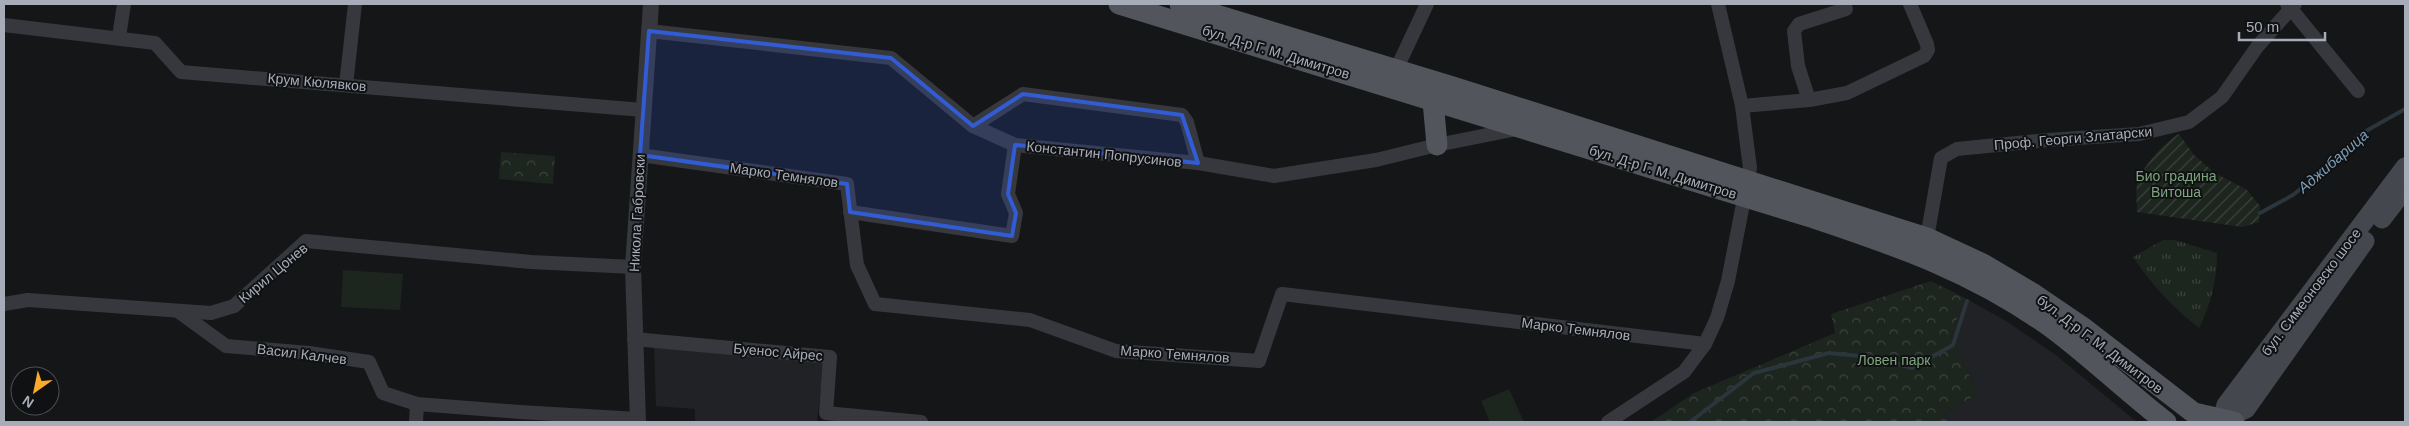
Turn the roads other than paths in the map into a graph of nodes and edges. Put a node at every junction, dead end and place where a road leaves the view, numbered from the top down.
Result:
1 (124, 4) edge
2 (355, 4) edge
3 (651, 4) edge
4 (1119, 4) edge
5 (1428, 4) edge
6 (1718, 4) edge
7 (1910, 4) edge
8 (1187, 5) edge
9 (2290, 5) edge
10 (1846, 9) dead end
11 (4, 25) edge
12 (649, 31) junction
13 (119, 37) junction
14 (1396, 70) junction
15 (346, 85) junction
16 (2358, 91) dead end
17 (1809, 100) junction
18 (1433, 101) junction
19 (1742, 106) junction
20 (643, 110) junction
21 (973, 126) junction
22 (1523, 128) junction
23 (1015, 145) junction
24 (1437, 145) junction
25 (640, 155) junction
26 (1198, 163) junction
27 (2405, 167) edge
28 (1747, 189) junction
29 (2405, 189) edge
30 (850, 212) junction
31 (1927, 238) junction
32 (632, 267) junction
33 (4, 304) edge
34 (177, 310) junction
35 (634, 340) junction
36 (1705, 344) junction
37 (417, 404) junction
38 (638, 420) edge
39 (2226, 421) edge
40 (416, 422) edge
41 (921, 422) edge
42 (1608, 422) edge
43 (2166, 422) edge

1 - 13 street
2 - 15 street
3 - 12 street, Никола Габровски
4 - 18 main road, бул. Д-р Г. М. Димитров
5 - 14 street
6 - 19 street
7 - 17 street
8 - 14 main road, бул. Д-р Г. М. Димитров
9 - 16 street
9 - 31 street, Проф. Георги Златарски
10 - 17 street
11 - 13 street, Крум Кюлявков
12 - 20 street, Никола Габровски
12 - 21 street, Константин Попрусинов
13 - 15 street, Крум Кюлявков
14 - 28 main road, бул. Д-р Г. М. Димитров
15 - 20 street, Крум Кюлявков
17 - 19 street
18 - 22 main road, бул. Д-р Г. М. Димитров
18 - 24 main road
19 - 28 street
20 - 25 street, Никола Габровски
21 - 23 street, Константин Попрусинов
21 - 26 street
22 - 24 street, Константин Попрусинов
22 - 28 main road, бул. Д-р Г. М. Димитров
23 - 26 street, Константин Попрусинов
23 - 30 street
24 - 26 street, Константин Попрусинов
25 - 30 street, Марко Темнялов
25 - 32 street, Никола Габровски
27 - 39 main road, бул. Симеоновско шосе
28 - 31 main road, бул. Д-р Г. М. Димитров
28 - 36 street
28 - 43 main road, бул. Д-р Г. М. Димитров
29 - 39 main road, бул. Симеоновско шосе
30 - 36 street, Марко Темнялов
31 - 39 main road, бул. Д-р Г. М. Димитров
32 - 34 street, Кирил Цонев
32 - 35 street, Никола Габровски
33 - 34 street, Кирил Цонев
34 - 37 street, Васил Калчев
35 - 38 street, Никола Габровски
35 - 41 street, Буенос Айрес
36 - 42 street
37 - 38 street, Васил Калчев
37 - 40 street

